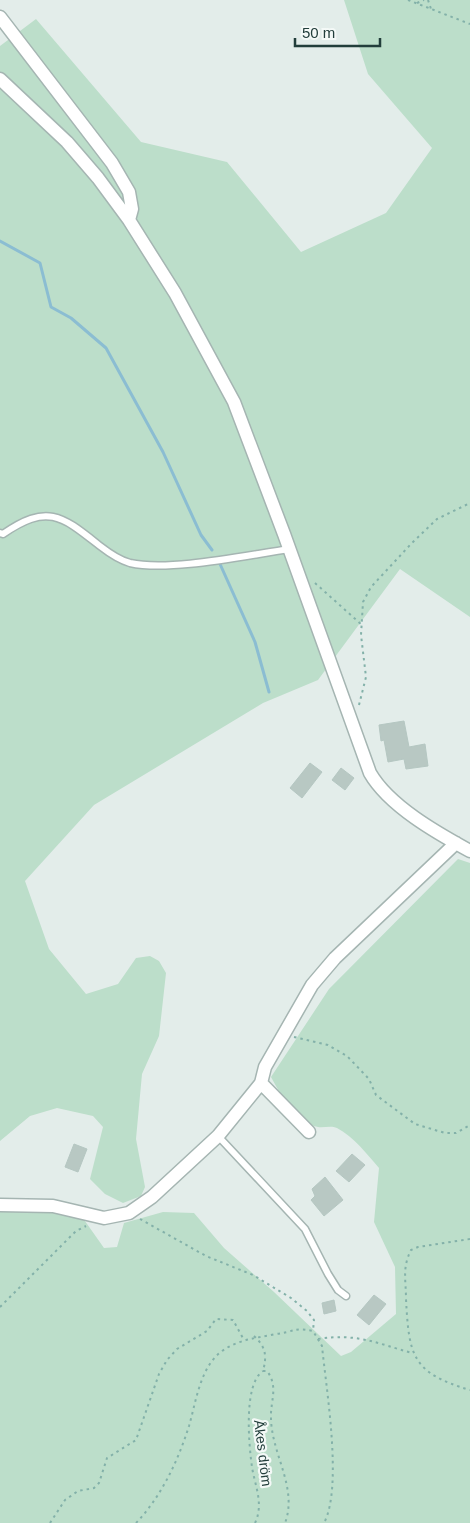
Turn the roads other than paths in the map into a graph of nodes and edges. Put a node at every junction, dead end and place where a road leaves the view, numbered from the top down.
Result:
1 (0, 18) edge
2 (0, 79) edge
3 (129, 220) junction
4 (0, 533) edge
5 (290, 549) junction
6 (456, 843) junction
7 (470, 851) edge
8 (261, 1083) junction
9 (309, 1132) dead end
10 (218, 1136) junction
11 (0, 1205) edge
12 (346, 1296) dead end

1 - 3 street
2 - 3 street
3 - 5 street
4 - 5 lane
5 - 6 street
6 - 7 street
6 - 8 street
8 - 9 street
8 - 10 street
10 - 11 street
10 - 12 lane

